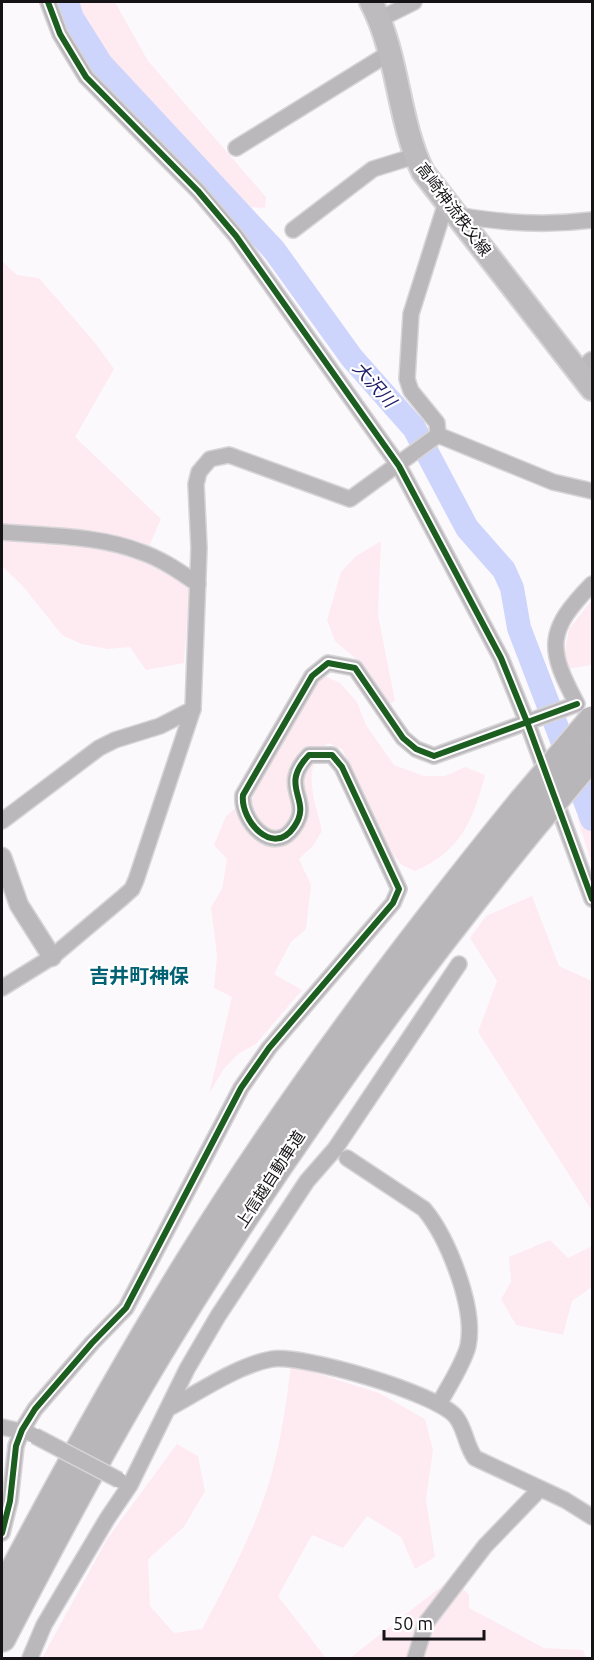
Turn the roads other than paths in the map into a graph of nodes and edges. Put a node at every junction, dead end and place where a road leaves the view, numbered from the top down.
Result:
1 (48, 2) edge
2 (414, 2) edge
3 (376, 10) edge
4 (391, 52) junction
5 (236, 148) dead end
6 (415, 156) junction
7 (451, 209) junction
8 (592, 220) edge
9 (293, 230) dead end
10 (588, 374) edge
11 (438, 435) junction
12 (399, 466) junction
13 (592, 491) edge
14 (2, 532) edge
15 (198, 584) junction
16 (592, 584) edge
17 (193, 709) junction
18 (592, 720) edge
19 (527, 722) junction
20 (592, 756) edge
21 (530, 811) junction
22 (2, 821) edge
23 (2, 857) edge
24 (592, 899) edge
25 (52, 957) junction
26 (459, 964) dead end
27 (2, 988) edge
28 (347, 1158) dead end
29 (439, 1404) junction
30 (169, 1408) junction
31 (2, 1427) edge
32 (28, 1433) junction
33 (124, 1483) junction
34 (540, 1489) junction
35 (592, 1517) edge
36 (2, 1533) edge
37 (2, 1593) edge
38 (2, 1638) edge
39 (30, 1659) edge
40 (415, 1659) edge

1 - 12 street
2 - 3 street
3 - 4 main road, 高崎神流秩父線
4 - 5 street
4 - 6 main road, 高崎神流秩父線
6 - 7 main road, 高崎神流秩父線
6 - 9 street
7 - 8 street
7 - 10 main road, 高崎神流秩父線
7 - 11 street
11 - 12 street
11 - 13 street
12 - 15 street
12 - 19 street
14 - 15 street
15 - 17 street
16 - 19 street
17 - 22 street
17 - 25 street
18 - 21 highway, 上信越自動車道, bridge
19 - 24 street
19 - 32 street
20 - 21 highway, 上信越自動車道, bridge
21 - 37 highway, 上信越自動車道
21 - 38 highway, 上信越自動車道
23 - 25 street
25 - 27 street
26 - 30 street
28 - 29 street
29 - 30 street
29 - 34 street
30 - 33 street
31 - 32 street
32 - 33 street, bridge
32 - 36 street
33 - 39 street
34 - 35 street
34 - 40 street

